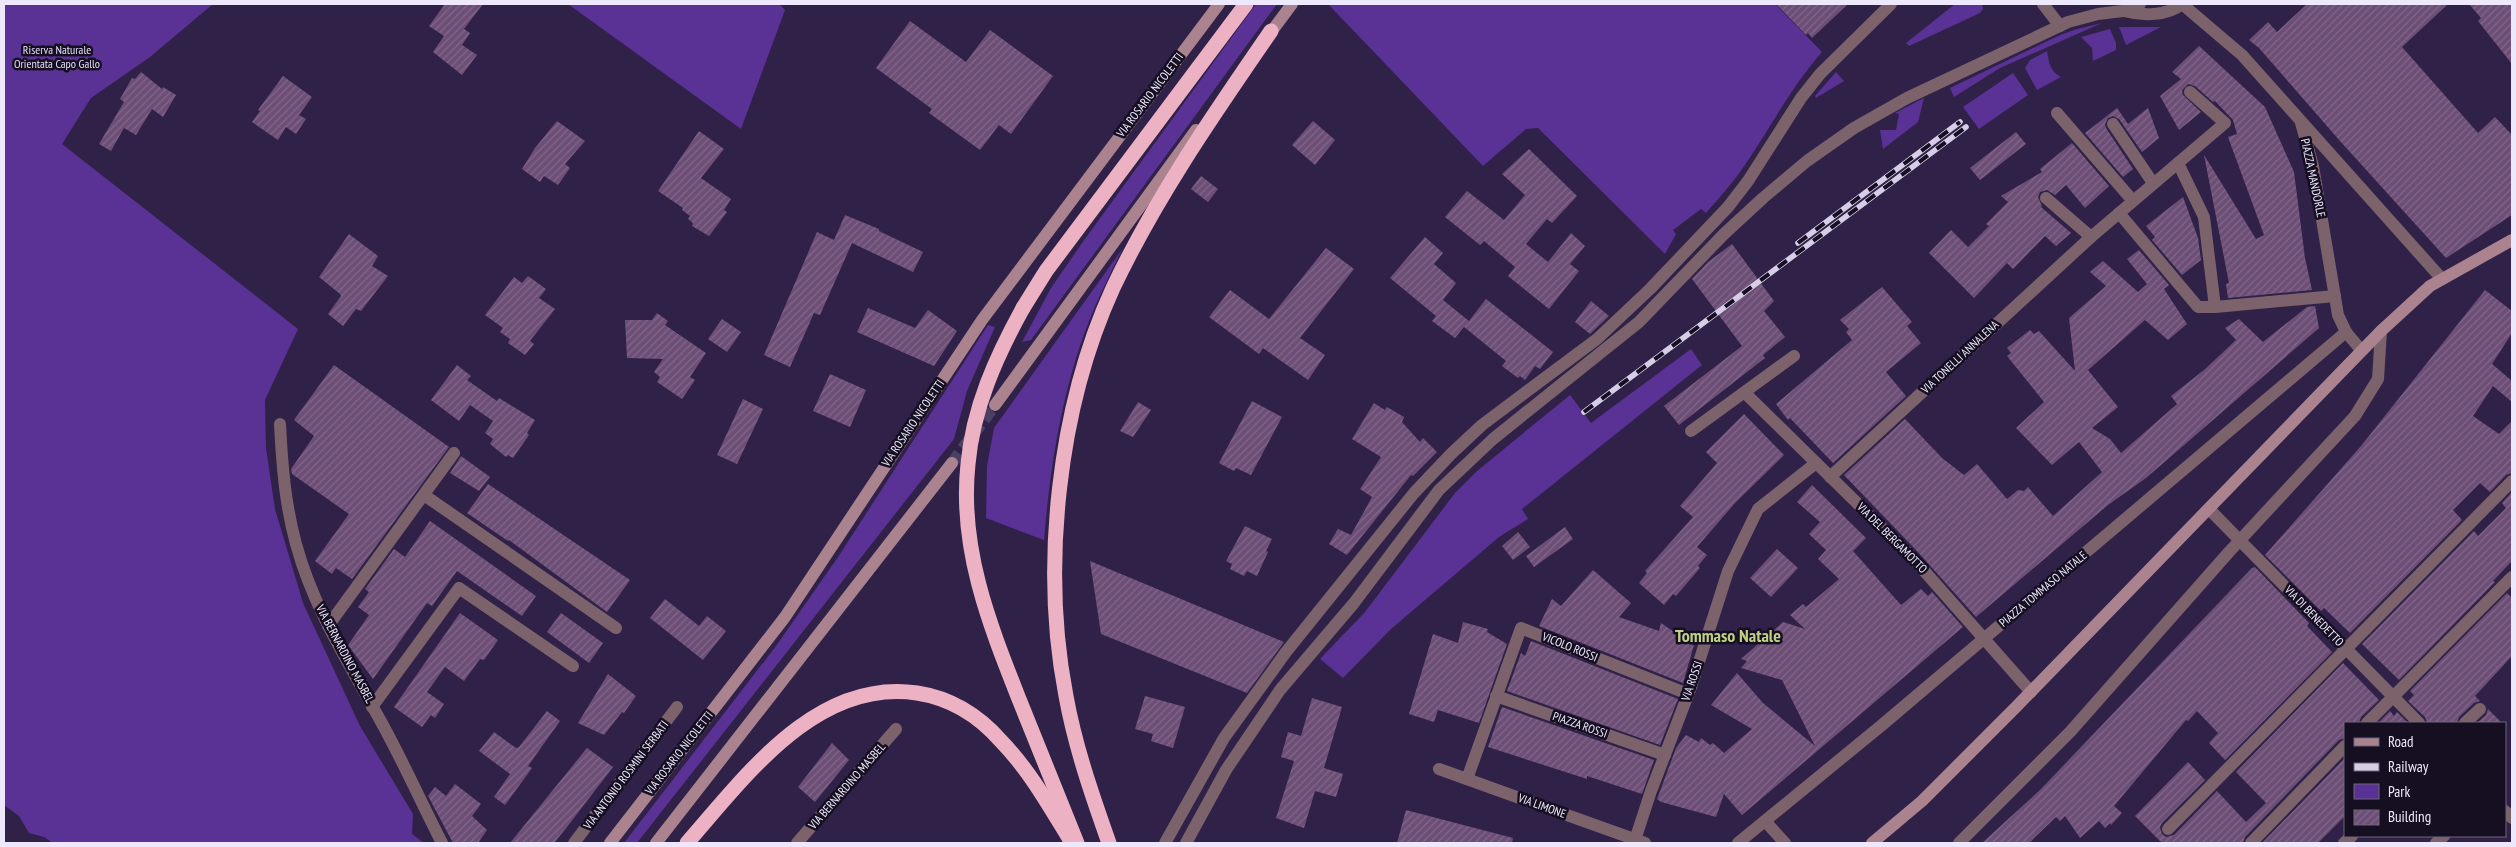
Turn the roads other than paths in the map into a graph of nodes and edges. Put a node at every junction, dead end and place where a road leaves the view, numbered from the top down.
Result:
1 (1219, 4) edge
2 (1246, 4) edge
3 (1292, 4) edge
4 (1891, 4) edge
5 (2043, 4) edge
6 (2140, 4) edge
7 (2182, 4) edge
8 (2124, 11) junction
9 (2060, 26) junction
10 (1271, 31) junction
11 (2190, 92) dead end
12 (2057, 113) dead end
13 (2300, 121) junction
14 (2112, 124) dead end
15 (2178, 163) junction
16 (2153, 184) junction
17 (2046, 198) dead end
18 (2133, 201) junction
19 (2119, 213) junction
20 (2091, 237) junction
21 (2512, 240) edge
22 (2442, 279) junction
23 (2335, 296) junction
24 (2215, 307) junction
25 (2380, 331) junction
26 (2346, 332) junction
27 (2361, 350) junction
28 (1794, 356) dead end
29 (1744, 393) junction
30 (996, 405) tunnel mouth
31 (280, 424) dead end
32 (1690, 432) dead end
33 (454, 453) dead end
34 (952, 463) tunnel mouth
35 (1816, 463) junction
36 (1830, 477) junction
37 (2512, 481) edge
38 (424, 495) junction
39 (2209, 509) junction
40 (2240, 541) junction
41 (2512, 577) edge
42 (328, 626) junction
43 (616, 628) dead end
44 (1984, 638) junction
45 (2347, 650) junction
46 (573, 666) dead end
47 (2031, 692) junction
48 (1688, 694) junction
49 (1496, 696) junction
50 (2393, 697) junction
51 (372, 707) junction
52 (677, 707) dead end
53 (2480, 709) dead end
54 (2368, 722) edge
55 (2418, 722) edge
56 (2466, 722) edge
57 (896, 729) dead end
58 (2344, 747) edge
59 (1665, 754) junction
60 (1439, 769) dead end
61 (1467, 779) junction
62 (1765, 821) junction
63 (2168, 829) dead end
64 (1640, 841) edge
65 (442, 843) edge
66 (574, 843) edge
67 (610, 843) edge
68 (656, 843) edge
69 (687, 843) edge
70 (798, 843) edge
71 (1072, 843) edge
72 (1077, 843) edge
73 (1109, 843) edge
74 (1165, 843) edge
75 (1186, 843) edge
76 (1738, 843) edge
77 (1785, 843) edge
78 (1872, 843) edge
79 (1959, 843) edge
80 (2251, 843) edge

1 - 67 main road, VIA ROSARIO NICOLETTI
2 - 72 highway, bridge
3 - 10 main road
4 - 74 street
5 - 9 street
6 - 8 street
7 - 8 street
7 - 13 street
8 - 9 street
9 - 75 street
10 - 30 main road
10 - 73 highway
11 - 15 street, VIA TONELLI ANNALENA
12 - 18 street
13 - 22 street, PIAZZA MANDORLE
13 - 23 street, PIAZZA MANDORLE
14 - 16 street
15 - 16 street, VIA TONELLI ANNALENA
15 - 24 street
16 - 18 street, VIA TONELLI ANNALENA
17 - 20 street
18 - 19 street, VIA TONELLI ANNALENA
19 - 20 street, VIA TONELLI ANNALENA
19 - 24 street
20 - 36 street, VIA TONELLI ANNALENA
21 - 22 main road
22 - 25 main road
23 - 24 street
23 - 26 street, PIAZZA MANDORLE
25 - 27 main road
25 - 40 street
26 - 27 street, PIAZZA MANDORLE
26 - 44 street, PIAZZA TOMMASO NATALE
27 - 39 main road
28 - 29 street
29 - 32 street
29 - 35 street, VIA DEL BERGAMOTTO
31 - 42 street, VIA BERNARDINO MASBEL
33 - 38 street
34 - 68 main road
35 - 36 street, VIA DEL BERGAMOTTO
35 - 48 street, VIA ROSSI
36 - 44 street, VIA DEL BERGAMOTTO
37 - 45 street
38 - 42 street
38 - 43 street
39 - 40 street, VIA DI BENEDETTO
39 - 47 main road
40 - 45 street, VIA DI BENEDETTO
40 - 79 street
41 - 50 street
42 - 51 street, VIA BERNARDINO MASBEL
44 - 47 street, VIA DEL BERGAMOTTO
44 - 62 street, PIAZZA TOMMASO NATALE
45 - 50 street, VIA DI BENEDETTO
45 - 63 street
46 - 51 street
47 - 78 main road
48 - 49 street, VICOLO ROSSI
48 - 59 street, VIA ROSSI
49 - 59 street, PIAZZA ROSSI
49 - 61 street
50 - 54 street
50 - 55 street, VIA DI BENEDETTO
51 - 65 street, VIA BERNARDINO MASBEL
52 - 66 street, VIA ANTONIO ROSMINI SERBATI
53 - 56 street
57 - 70 street, VIA BERNARDINO MASBEL
58 - 80 street
59 - 64 street, VIA ROSSI
60 - 61 street, VIA LIMONE
61 - 64 street, VIA LIMONE
62 - 76 street, PIAZZA TOMMASO NATALE
62 - 77 street
69 - 71 highway

